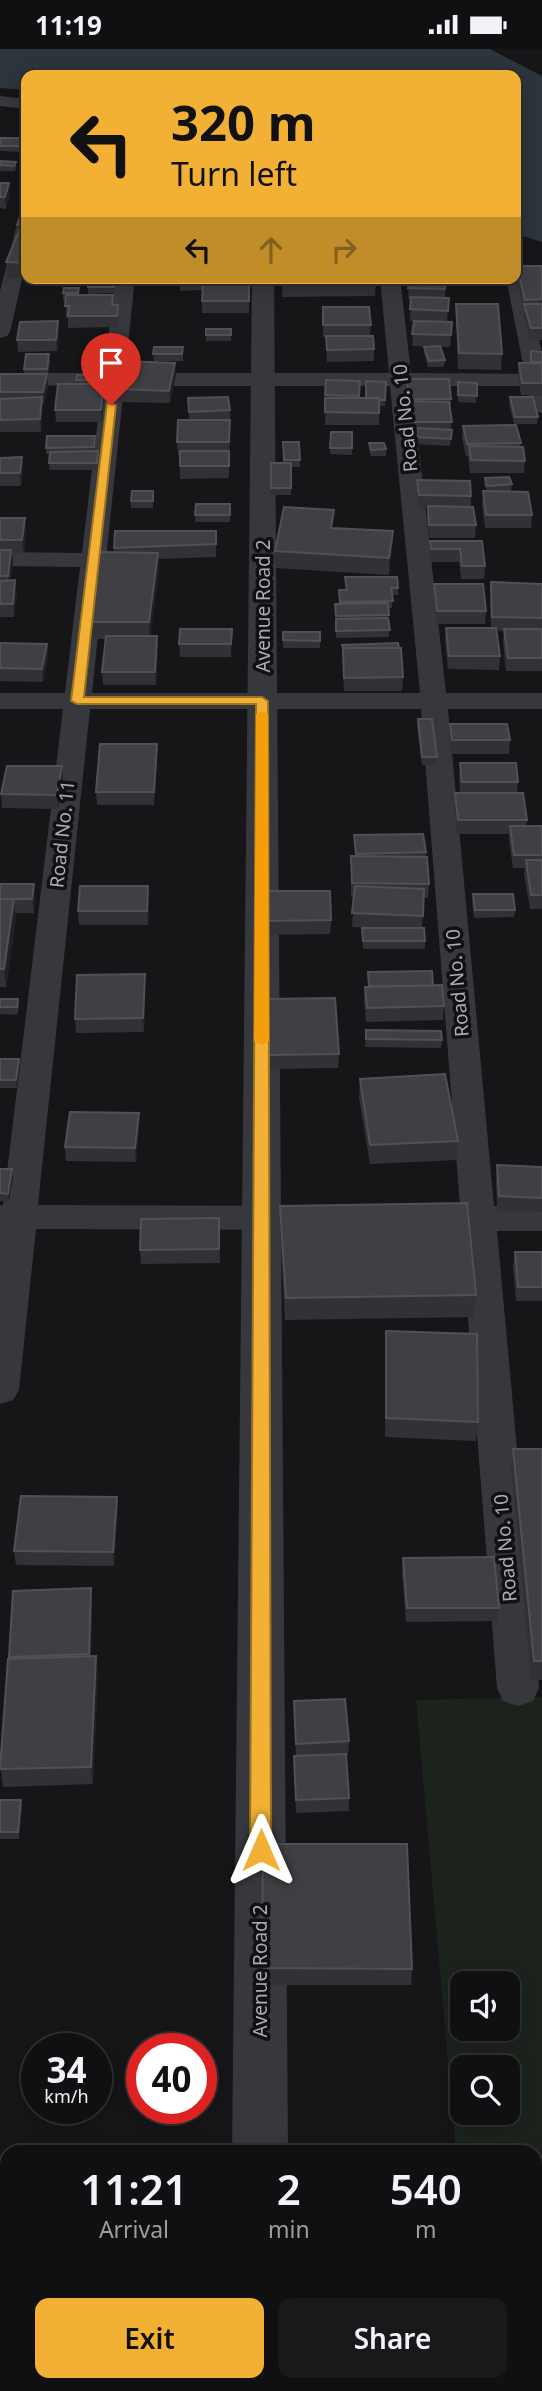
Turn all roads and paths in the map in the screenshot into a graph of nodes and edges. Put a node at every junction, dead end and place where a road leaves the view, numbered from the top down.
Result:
1 (0, 101) edge
2 (21, 103) edge
3 (21, 246) edge
4 (124, 284) edge
5 (263, 284) edge
6 (391, 284) edge
7 (517, 284) edge
8 (0, 332) edge
9 (0, 379) edge
10 (114, 379) junction
11 (263, 379) junction
12 (401, 380) junction
13 (539, 380) edge
14 (542, 405) edge
15 (0, 559) edge
16 (93, 559) junction
17 (0, 701) edge
18 (77, 701) junction
19 (262, 701) junction
20 (434, 701) junction
21 (542, 701) edge
22 (10, 1217) edge
23 (261, 1218) junction
24 (315, 1218) edge
25 (423, 1218) edge
26 (477, 1219) junction
27 (542, 1219) edge
28 (0, 1390) edge
29 (518, 1688) dead end
30 (260, 2145) edge

1 - 2 street
3 - 8 street
4 - 10 street, Road No. 11
5 - 11 street, Avenue Road 2
6 - 12 street, Road No. 10
7 - 13 street
9 - 10 street
10 - 11 street
10 - 16 street, Road No. 11
11 - 12 street
11 - 19 street, Avenue Road 2
12 - 13 street
12 - 20 street, Road No. 10
13 - 14 street
15 - 16 street
16 - 18 street, Road No. 11
17 - 18 street
18 - 19 street
18 - 22 street, Road No. 11
19 - 20 street
19 - 23 street, Avenue Road 2
20 - 21 street
20 - 26 street, Road No. 10
22 - 23 street
22 - 28 street, Road No. 11
23 - 24 street
23 - 30 street, Avenue Road 2
25 - 26 street
26 - 27 street
26 - 29 street, Road No. 10

